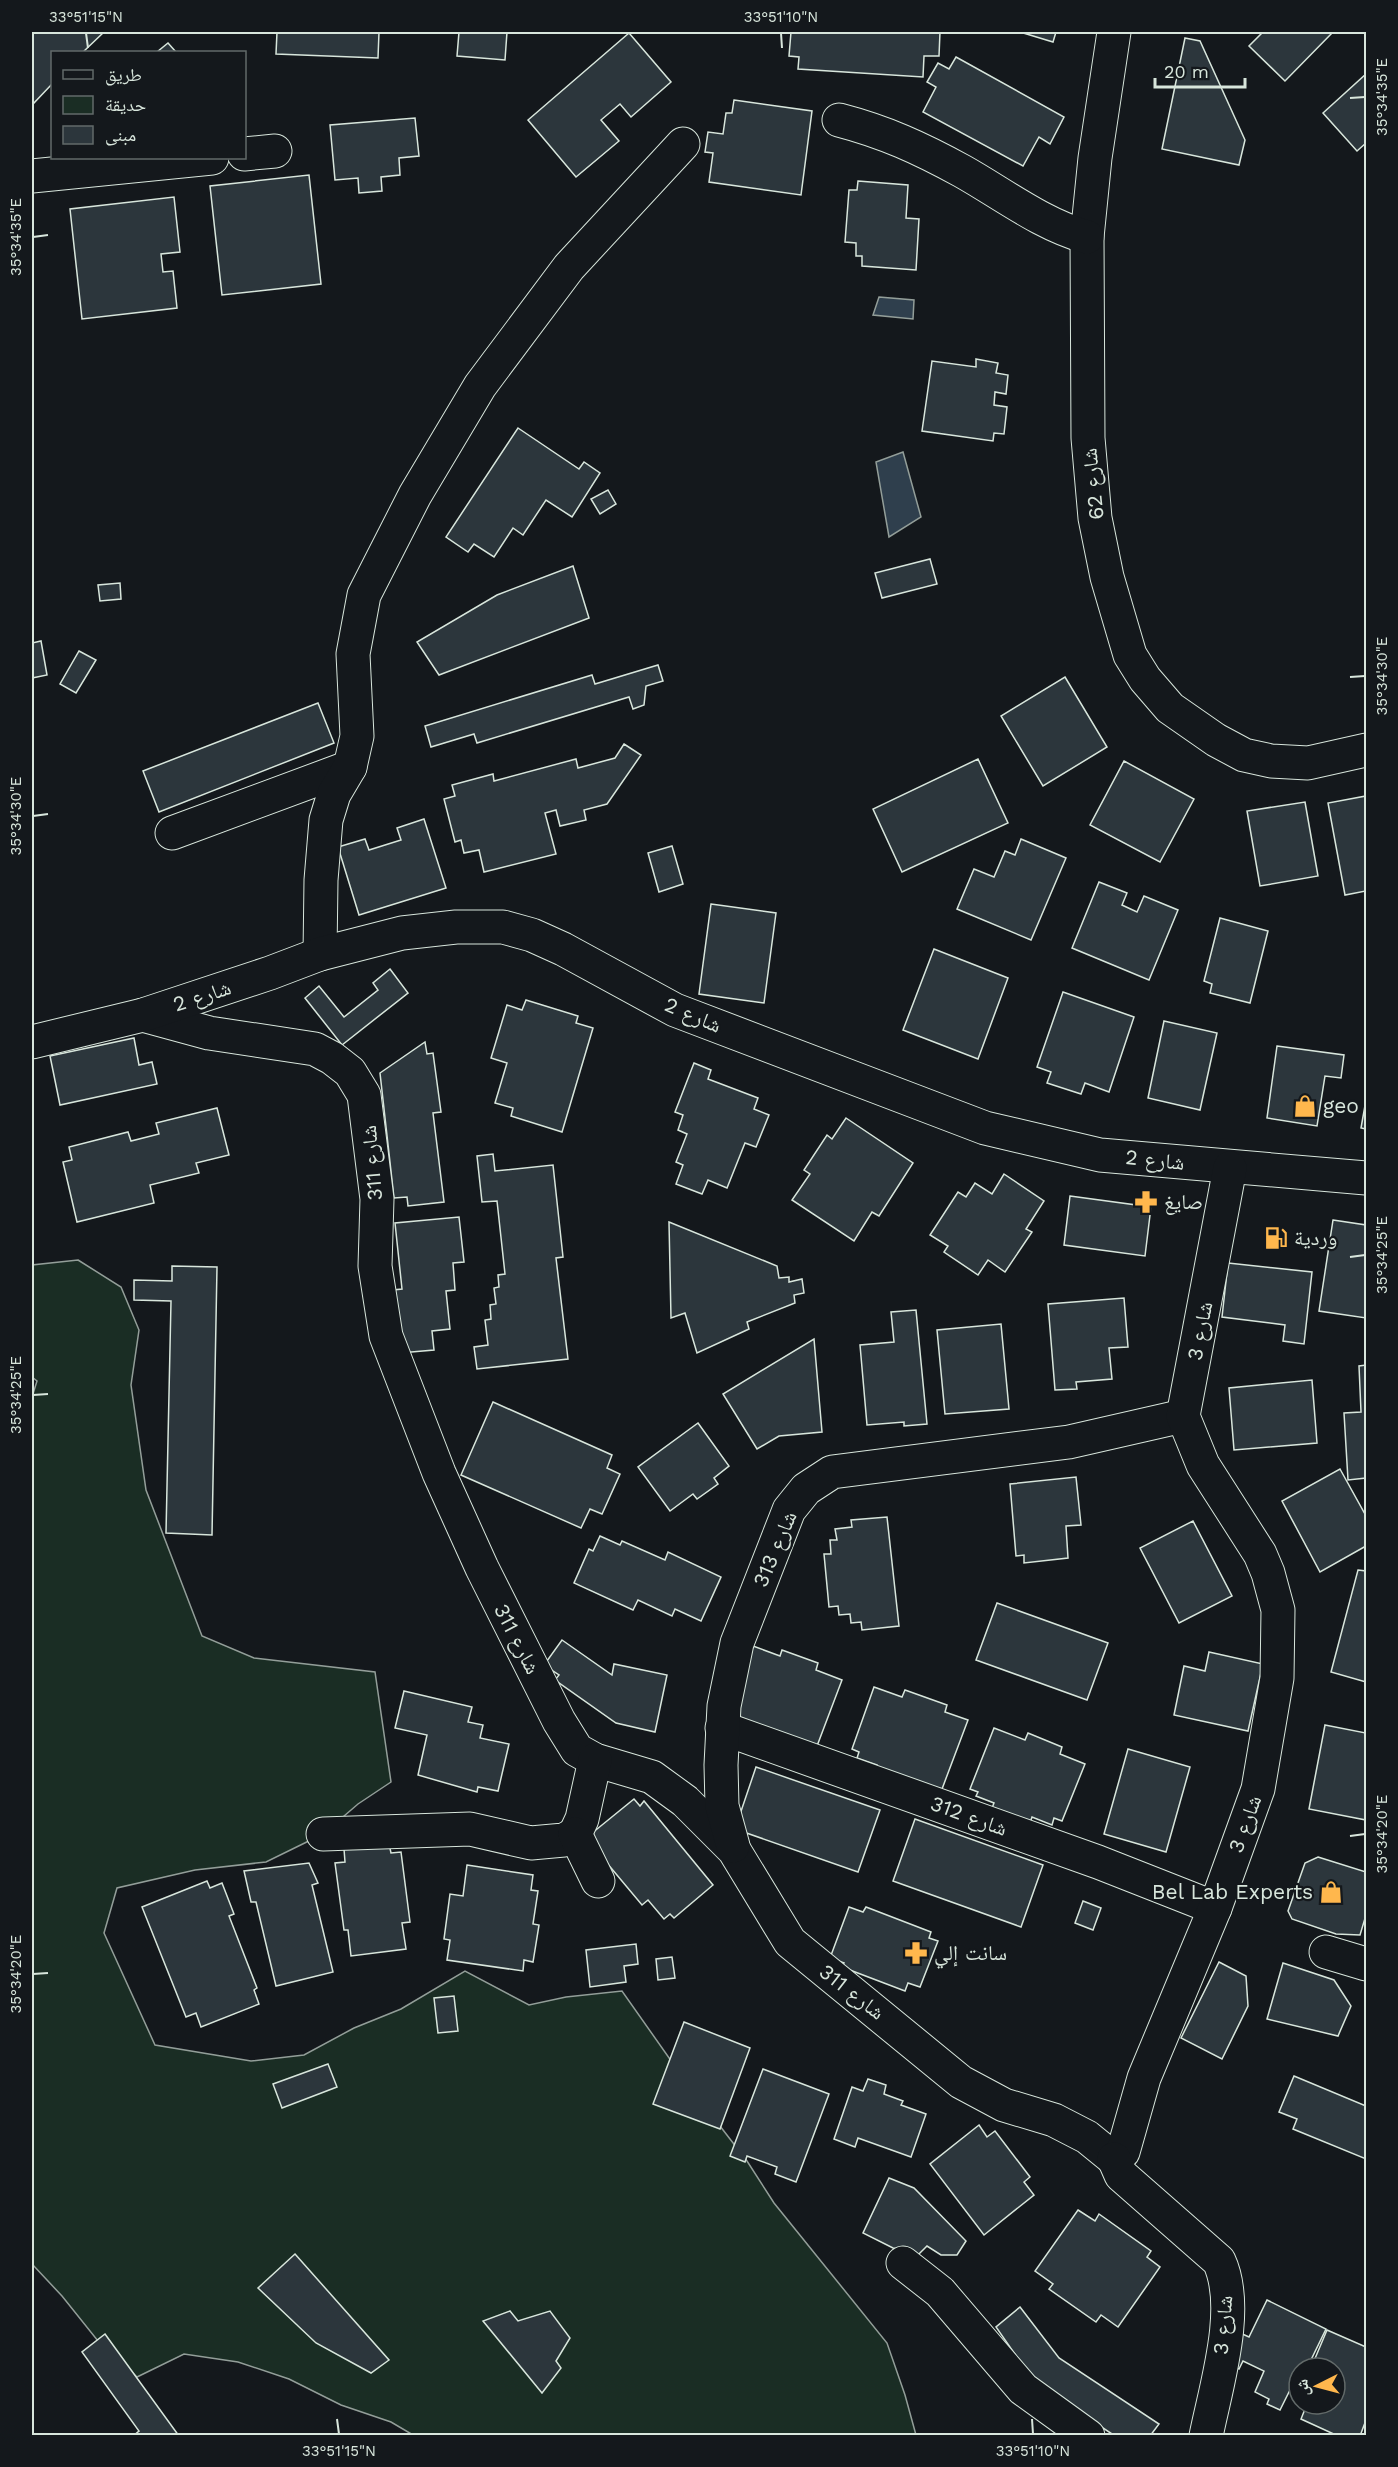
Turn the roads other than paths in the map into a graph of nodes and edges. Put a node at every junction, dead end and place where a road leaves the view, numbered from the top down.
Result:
1 (1114, 32) edge
2 (839, 120) dead end
3 (683, 144) dead end
4 (202, 159) edge
5 (32, 176) edge
6 (1087, 237) junction
7 (1366, 750) edge
8 (350, 767) junction
9 (172, 833) dead end
10 (320, 954) junction
11 (142, 1015) junction
12 (32, 1042) edge
13 (1230, 1168) junction
14 (1366, 1178) edge
15 (1183, 1416) junction
16 (722, 1728) junction
17 (595, 1760) junction
18 (323, 1834) dead end
19 (574, 1834) junction
20 (734, 1850) junction
21 (598, 1881) dead end
22 (1215, 1908) junction
23 (1326, 1952) dead end
24 (1366, 1964) edge
25 (1114, 2159) junction
26 (903, 2263) dead end
27 (1088, 2436) edge
28 (1206, 2436) edge

1 - 6 street, شارع 62
2 - 6 street
3 - 8 street
4 - 5 street
6 - 7 street, شارع 62
8 - 9 street
8 - 10 street
10 - 11 street, شارع 2
10 - 13 street, شارع 2
11 - 12 street, شارع 2
11 - 17 street, شارع 311
13 - 14 street, شارع 2
13 - 15 street, شارع 3
15 - 16 street, شارع 313
15 - 22 street, شارع 3
16 - 20 street, شارع 313
16 - 22 street, شارع 312
17 - 19 street
17 - 20 street, شارع 311
18 - 19 street
19 - 21 street
20 - 25 street, شارع 311
22 - 25 street, شارع 3
23 - 24 street
25 - 28 street, شارع 3
26 - 27 street

